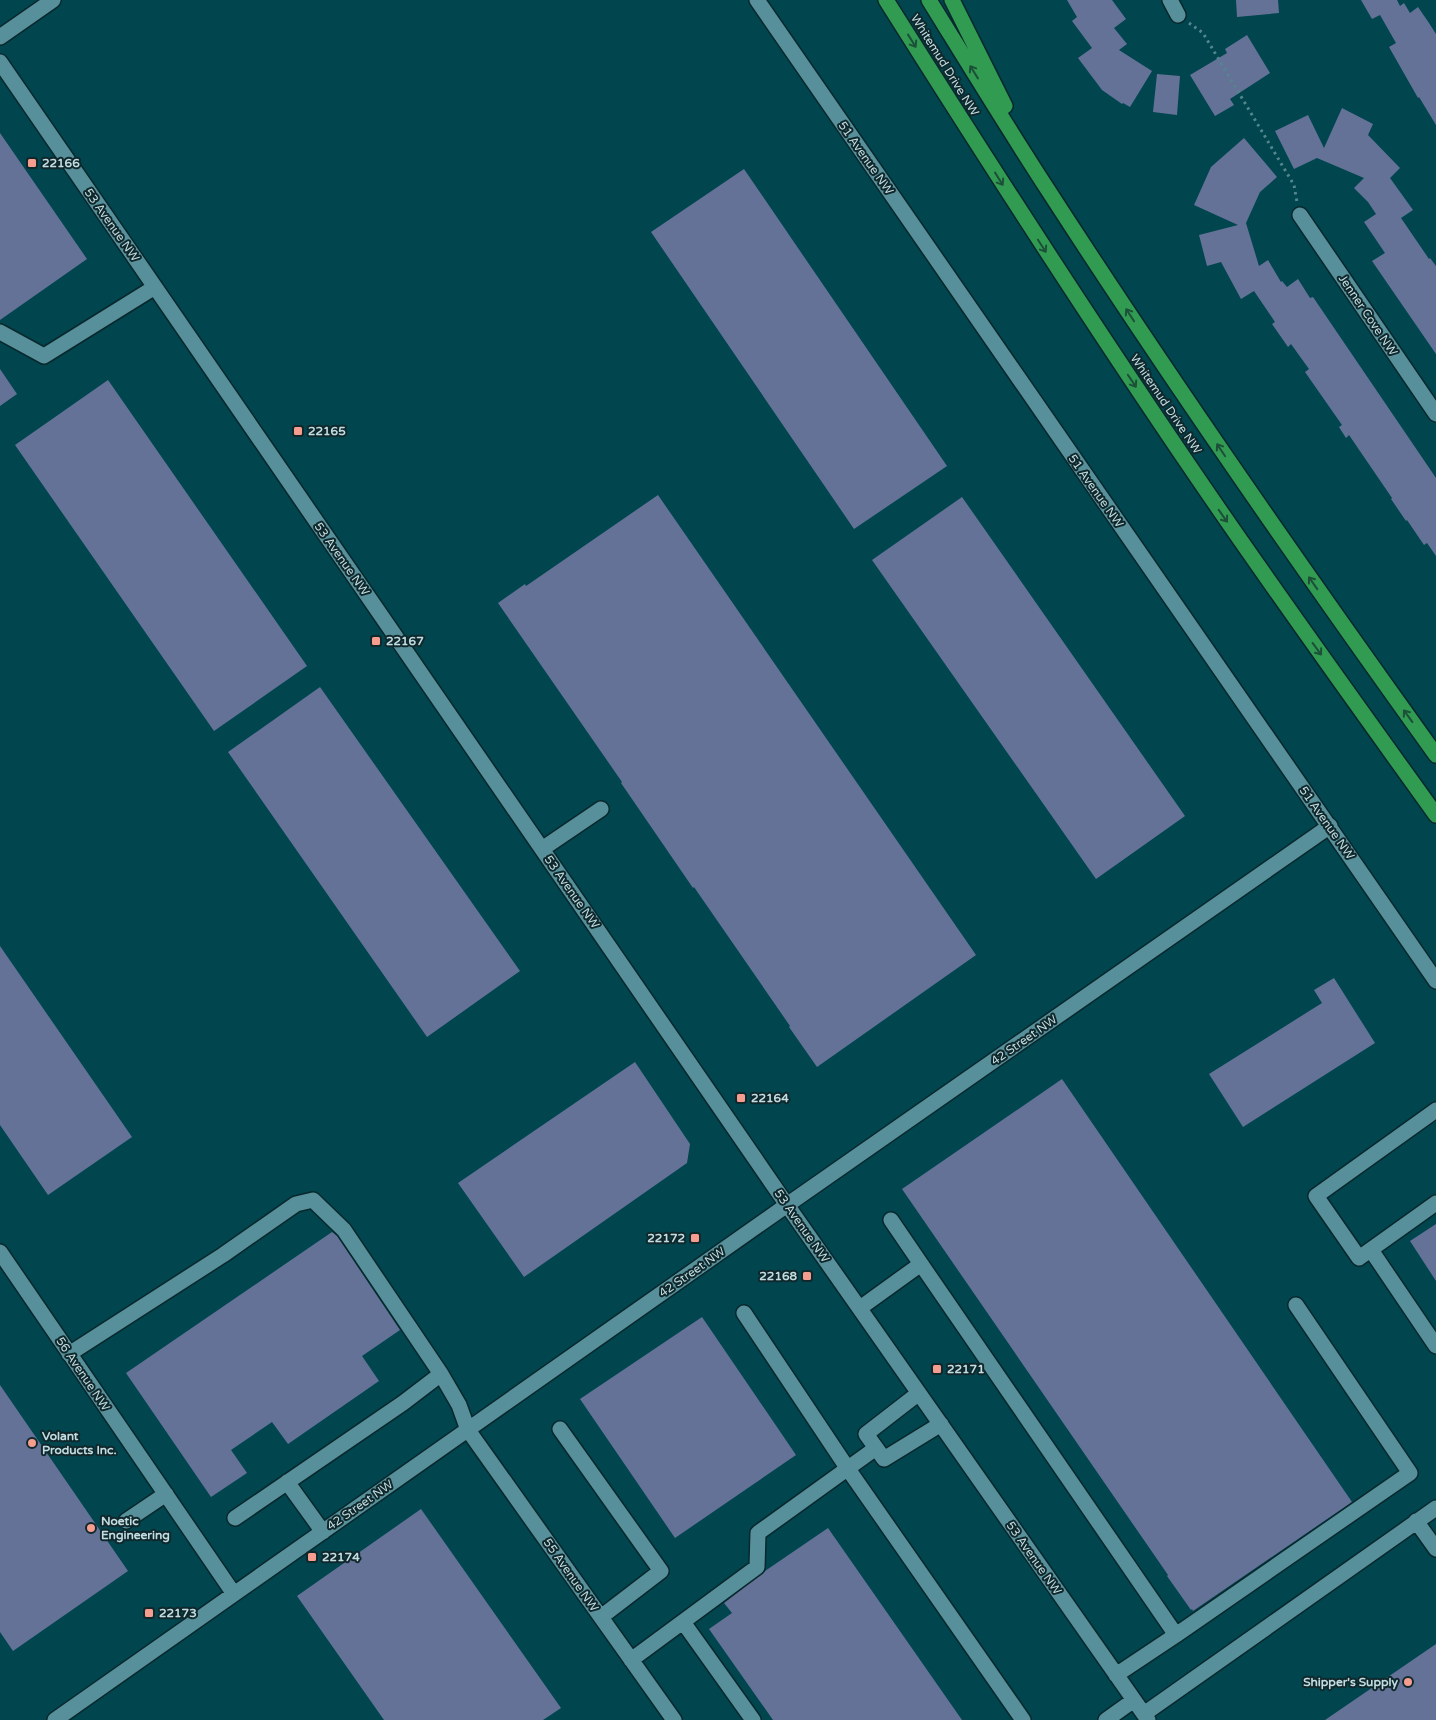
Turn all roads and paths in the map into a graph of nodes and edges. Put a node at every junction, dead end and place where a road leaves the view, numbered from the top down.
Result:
1 (53, 0) edge
2 (757, 0) edge
3 (886, 0) edge
4 (928, 0) edge
5 (952, 0) edge
6 (1170, 0) edge
7 (1178, 15) joint
8 (0, 37) edge
9 (0, 62) edge
10 (1046, 188) junction
11 (1300, 215) joint
12 (155, 287) junction
13 (0, 332) edge
14 (1436, 414) edge
15 (1436, 755) edge
16 (601, 809) dead end
17 (1436, 815) edge
18 (1330, 826) junction
19 (542, 849) junction
20 (1436, 981) edge
21 (1436, 1110) edge
22 (1436, 1203) edge
23 (787, 1205) junction
24 (891, 1220) dead end
25 (1370, 1250) junction
26 (0, 1252) edge
27 (921, 1264) junction
28 (1296, 1305) dead end
29 (860, 1308) junction
30 (744, 1313) dead end
31 (1436, 1346) edge
32 (70, 1354) junction
33 (441, 1374) junction
34 (919, 1393) junction
35 (941, 1424) junction
36 (560, 1428) dead end
37 (468, 1430) junction
38 (876, 1448) junction
39 (848, 1469) junction
40 (287, 1482) junction
41 (166, 1494) junction
42 (1436, 1508) edge
43 (235, 1518) dead end
44 (1416, 1520) junction
45 (126, 1521) dead end
46 (323, 1532) junction
47 (1436, 1548) edge
48 (234, 1594) junction
49 (601, 1617) junction
50 (683, 1622) junction
51 (1176, 1635) junction
52 (632, 1660) junction
53 (1116, 1675) junction
54 (1134, 1700) junction
55 (1146, 1717) edge
56 (55, 1720) edge
57 (674, 1720) edge
58 (754, 1720) edge
59 (1023, 1720) edge
60 (1106, 1720) edge

1 - 8 street
2 - 18 street, 51 Avenue NW
3 -> 17 highway, Whitemud Drive NW
10 -> 4 highway, Whitemud Drive NW
5 - 10 highway
6 - 7 street
7 - 11 path
9 - 12 street, 53 Avenue NW
15 -> 10 highway, Whitemud Drive NW
11 - 14 street, Jenner Cove NW
12 - 13 street
12 - 19 street, 53 Avenue NW
16 - 19 street
18 - 20 street, 51 Avenue NW
18 - 23 street, 42 Street NW
19 - 23 street, 53 Avenue NW
21 - 25 street
22 - 25 street
23 - 29 street, 53 Avenue NW
23 - 37 street, 42 Street NW
24 - 27 street
25 - 31 street
26 - 32 street, 56 Avenue NW
27 - 29 street
27 - 51 street
28 - 51 street
29 - 34 street, 53 Avenue NW
30 - 39 street
32 - 33 street, 55 Avenue NW
32 - 41 street, 56 Avenue NW
33 - 37 street, 55 Avenue NW
33 - 40 street
34 - 35 street, 53 Avenue NW
34 - 38 street
35 - 38 street
35 - 53 street, 53 Avenue NW
36 - 49 street
37 - 46 street, 42 Street NW
37 - 49 street, 55 Avenue NW
38 - 39 street
39 - 50 street
39 - 59 street
40 - 43 street
40 - 46 street
41 - 45 street
41 - 48 street, 56 Avenue NW
42 - 44 street
44 - 47 street
44 - 55 street
46 - 48 street, 42 Street NW
48 - 56 street, 42 Street NW
49 - 52 street, 55 Avenue NW
50 - 52 street
50 - 58 street
51 - 53 street
52 - 57 street, 55 Avenue NW
53 - 54 street, 53 Avenue NW
54 - 55 street, 53 Avenue NW
54 - 60 street

